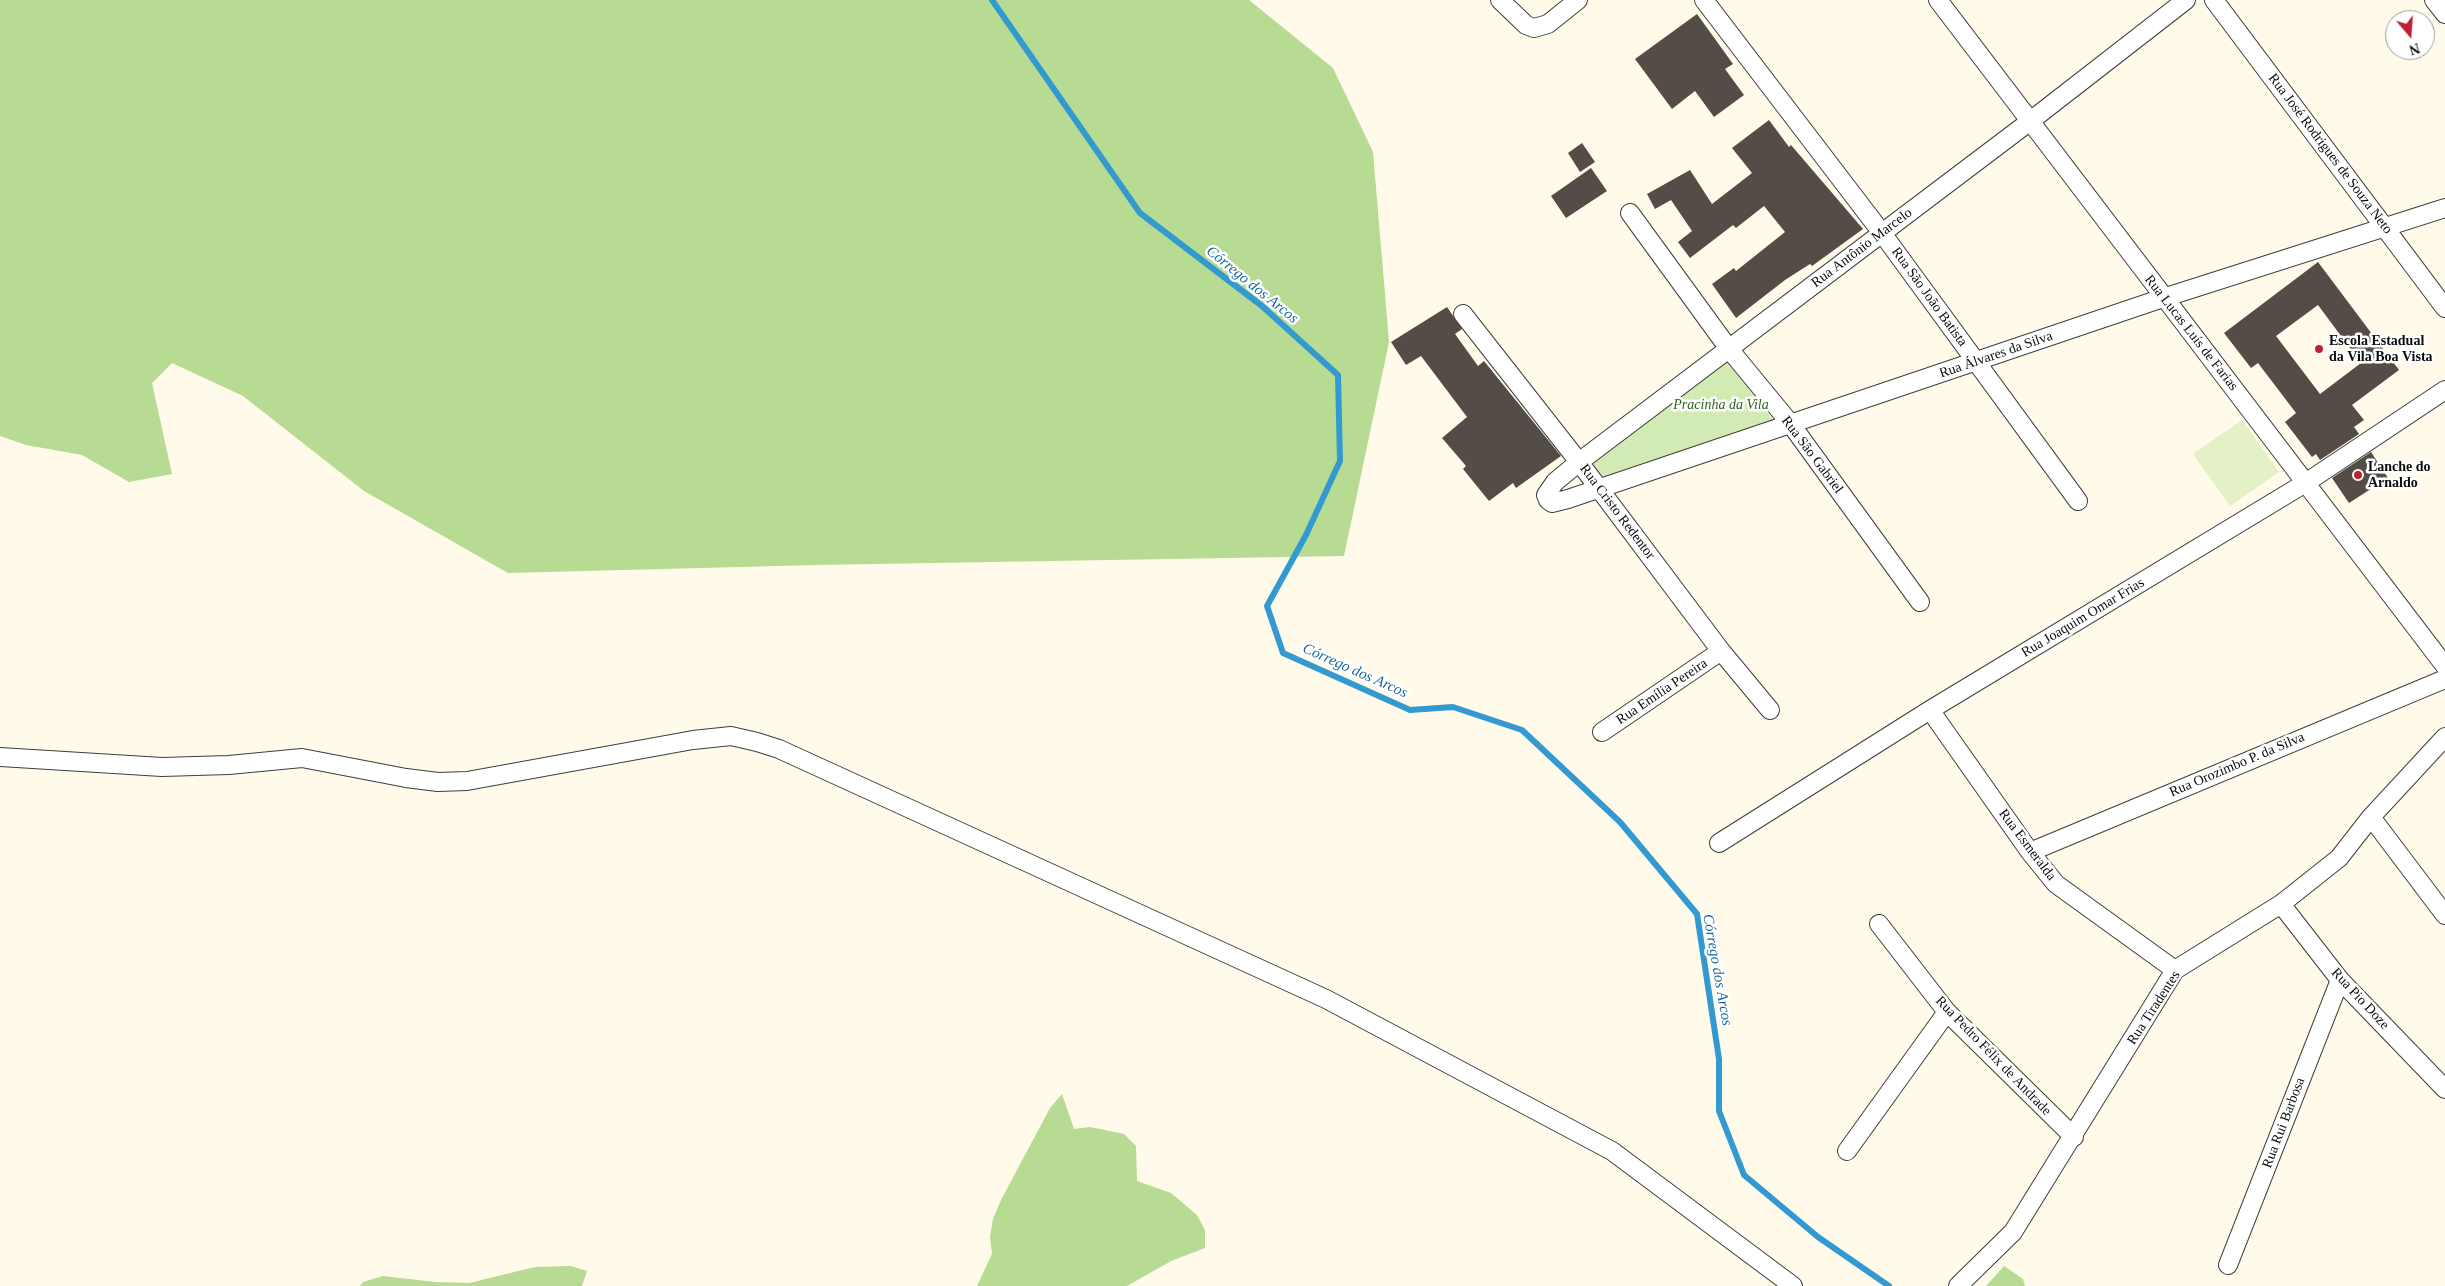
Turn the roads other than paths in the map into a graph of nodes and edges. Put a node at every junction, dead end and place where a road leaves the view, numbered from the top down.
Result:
1 (1500, 0) edge
2 (1578, 0) edge
3 (1704, 0) edge
4 (1938, 0) edge
5 (2186, 0) edge
6 (2214, 0) edge
7 (2434, 0) edge
8 (2445, 14) edge
9 (2030, 122) junction
10 (2445, 208) edge
11 (1630, 214) dead end
12 (2385, 227) junction
13 (1882, 233) junction
14 (2163, 298) junction
15 (2445, 308) edge
16 (1463, 314) dead end
17 (1729, 349) junction
18 (1975, 362) junction
19 (2445, 390) edge
20 (1790, 423) junction
21 (1579, 462) junction
22 (2307, 482) junction
23 (1599, 488) junction
24 (1548, 500) joint
25 (2078, 501) dead end
26 (1920, 602) dead end
27 (1721, 651) junction
28 (2445, 666) edge
29 (2445, 679) edge
30 (1770, 710) dead end
31 (1930, 710) junction
32 (1602, 732) dead end
33 (2445, 736) edge
34 (0, 757) edge
35 (2371, 817) junction
36 (1719, 842) dead end
37 (2030, 852) junction
38 (2281, 904) junction
39 (2445, 915) edge
40 (1879, 924) dead end
41 (2175, 970) junction
42 (2340, 980) junction
43 (1947, 1012) junction
44 (2445, 1088) edge
45 (2074, 1137) junction
46 (1847, 1151) dead end
47 (2228, 1265) dead end
48 (1793, 1286) edge
49 (1958, 1286) edge

1 - 2 street
3 - 13 street, Rua São João Batista
4 - 9 street, Rua Lucas Luís de Farias
5 - 9 street, Rua Antônio Marcelo
6 - 12 street, Rua José Rodrigues de Souza Neto
7 - 8 street
9 - 13 street, Rua Antônio Marcelo
9 - 14 street, Rua Lucas Luís de Farias
10 - 12 street, Rua Álvares da Silva
11 - 17 street, Rua São Gabriel
12 - 14 street, Rua Álvares da Silva
12 - 15 street, Rua José Rodrigues de Souza Neto
13 - 17 street, Rua Antônio Marcelo
13 - 18 street, Rua São João Batista
14 - 18 street, Rua Álvares da Silva
14 - 22 street, Rua Lucas Luís de Farias
16 - 21 street, Rua Cristo Redentor
17 - 20 street, Rua São Gabriel
17 - 21 street, Rua Antônio Marcelo
18 - 20 street, Rua Álvares da Silva
18 - 25 street, Rua São João Batista
19 - 22 street, Rua Joaquim Omar Frias
20 - 23 street, Rua Álvares da Silva
20 - 26 street, Rua São Gabriel
21 - 23 street, Rua Cristo Redentor
21 - 24 street, Rua Antônio Marcelo
22 - 28 street, Rua Lucas Luís de Farias
22 - 31 street, Rua Joaquim Omar Frias
23 - 24 street, Rua Álvares da Silva
23 - 27 street, Rua Cristo Redentor
27 - 30 street, Rua Cristo Redentor
27 - 32 street, Rua Emília Pereira
29 - 37 street, Rua Orozimbo P. da Silva
31 - 36 street, Rua Joaquim Omar Frias
31 - 37 street, Rua Esmeralda
33 - 35 street, Rua Tiradentes
34 - 48 street
35 - 38 street, Rua Tiradentes
35 - 39 street
37 - 41 street, Rua Esmeralda
38 - 41 street, Rua Tiradentes
38 - 42 street, Rua Pio Doze
40 - 43 street, Rua Pedro Félix de Andrade
41 - 45 street, Rua Tiradentes
42 - 44 street, Rua Pio Doze
42 - 47 street, Rua Rui Barbosa
43 - 45 street, Rua Pedro Félix de Andrade
43 - 46 street
45 - 49 street, Rua Tiradentes

